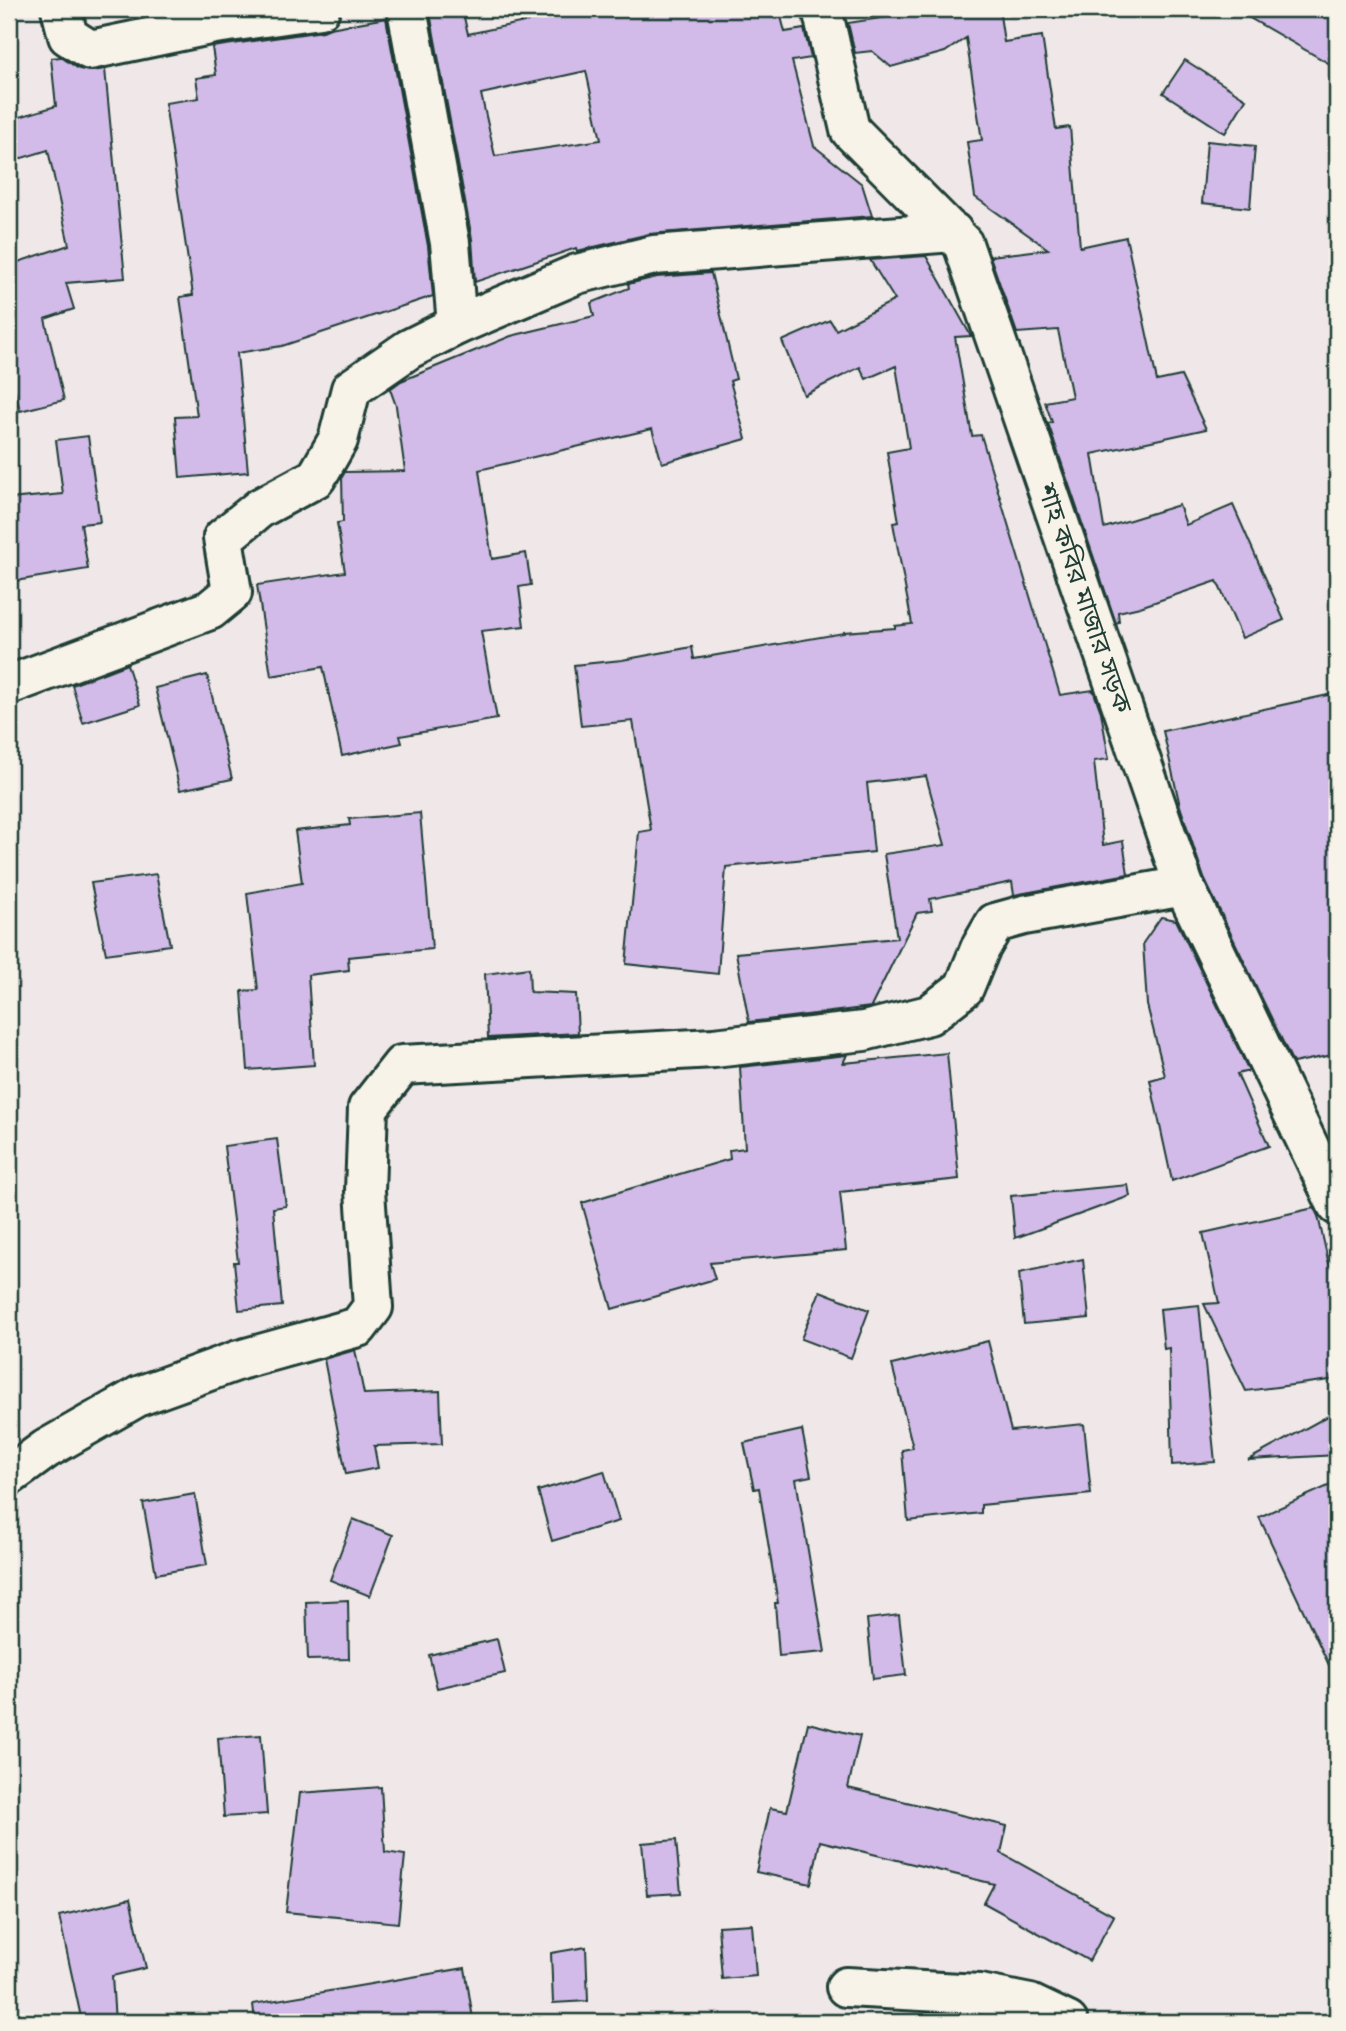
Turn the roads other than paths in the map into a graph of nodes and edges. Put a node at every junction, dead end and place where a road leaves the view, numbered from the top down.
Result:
1 (61, 9) edge
2 (320, 9) edge
3 (407, 9) edge
4 (822, 9) edge
5 (953, 232) junction
6 (457, 325) junction
7 (9, 685) edge
8 (1184, 886) junction
9 (1337, 1205) edge
10 (9, 1476) edge
11 (846, 1987) dead end
12 (1069, 2022) edge

1 - 2 street
3 - 6 street
4 - 5 street, শাহ কবির মাজার সড়ক
5 - 6 street
5 - 8 street, শাহ কবির মাজার সড়ক
6 - 7 street
8 - 9 street, শাহ কবির মাজার সড়ক
8 - 10 street
11 - 12 street

